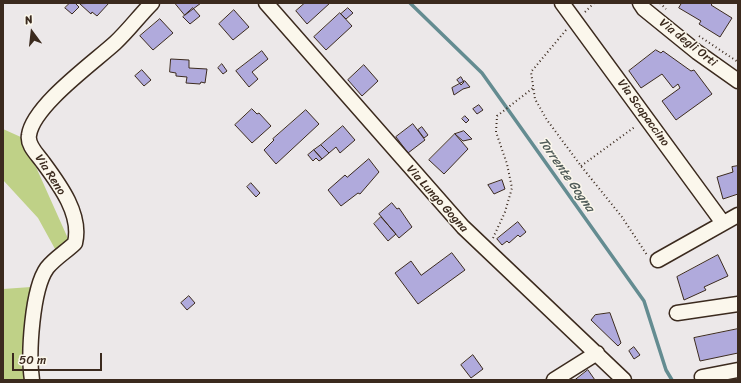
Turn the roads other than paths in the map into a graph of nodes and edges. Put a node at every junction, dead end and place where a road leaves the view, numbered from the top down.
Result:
1 (152, 3) edge
2 (266, 3) edge
3 (562, 3) edge
4 (640, 3) edge
5 (738, 81) edge
6 (738, 215) edge
7 (724, 223) junction
8 (658, 260) road end
9 (738, 304) edge
10 (677, 313) dead end
11 (597, 353) junction
12 (738, 370) edge
13 (702, 377) dead end
14 (32, 380) edge
15 (554, 380) edge
16 (624, 380) edge

1 - 14 street, Via Reno
2 - 11 street, Via Lungo Gogna
3 - 7 street, Via Scapaccino
4 - 5 street, Via degli Orti
6 - 7 street
7 - 8 street
9 - 10 street
11 - 15 street
11 - 16 street, Via Lungo Gogna
12 - 13 street

